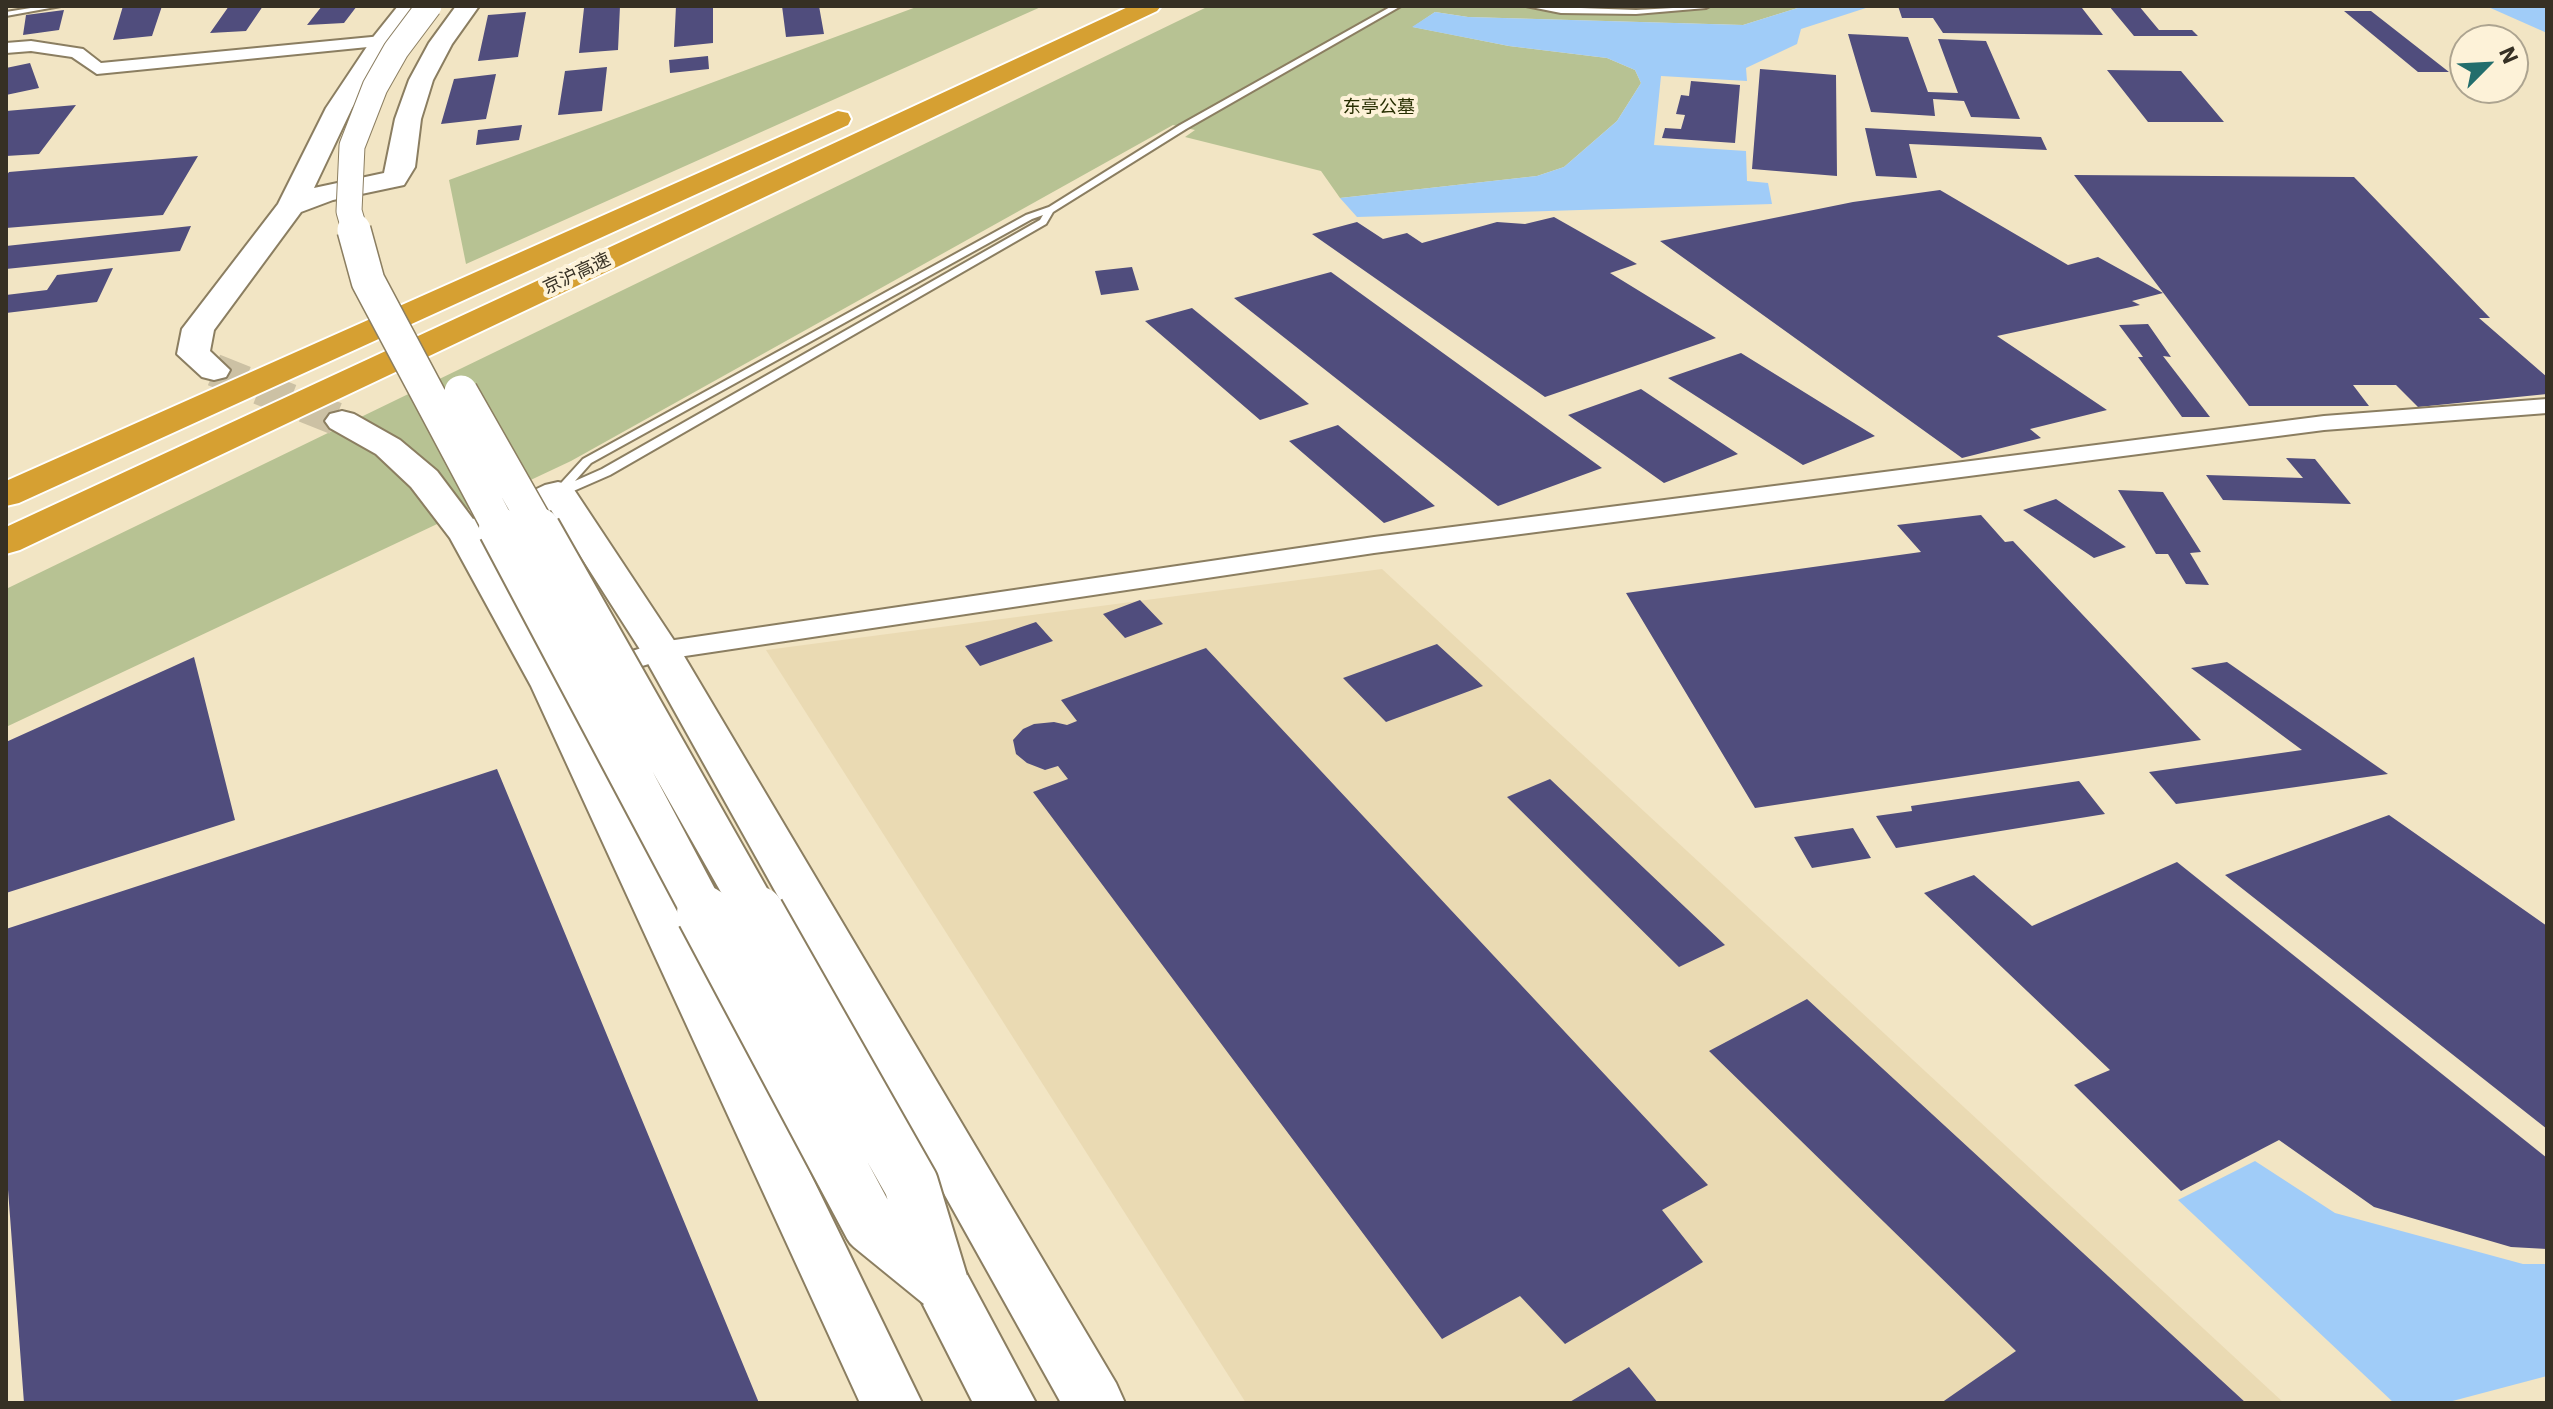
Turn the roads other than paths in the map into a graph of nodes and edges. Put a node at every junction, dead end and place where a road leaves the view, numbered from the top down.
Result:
1 (57, 6) edge
2 (410, 6) edge
3 (429, 6) edge
4 (450, 6) edge
5 (468, 6) edge
6 (1149, 6) edge
7 (1397, 6) edge
8 (1530, 6) edge
9 (1706, 6) edge
10 (6, 14) edge
11 (382, 41) junction
12 (6, 48) edge
13 (867, 106) dead end
14 (291, 206) junction
15 (1052, 209) junction
16 (214, 370) tunnel mouth
17 (2547, 406) edge
18 (342, 421) tunnel mouth
19 (558, 493) junction
20 (6, 495) edge
21 (467, 536) junction
22 (6, 542) edge
23 (661, 651) junction
24 (552, 686) junction
25 (941, 1283) junction
26 (891, 1403) edge
27 (1005, 1403) edge
28 (1094, 1403) edge

1 - 10 lane
2 - 11 main road
3 - 25 main road, bridge
4 - 25 main road, bridge
5 - 14 main road
6 - 22 highway, 京沪高速
7 - 15 lane
8 - 9 lane
11 - 12 street
11 - 14 main road
13 - 20 highway, 京沪高速
14 - 16 main road
15 - 19 lane
15 - 19 lane
17 - 23 street
18 - 21 main road
19 - 21 main road
19 - 23 main road
21 - 24 main road
23 - 24 street
23 - 28 main road
24 - 26 main road
25 - 27 main road

